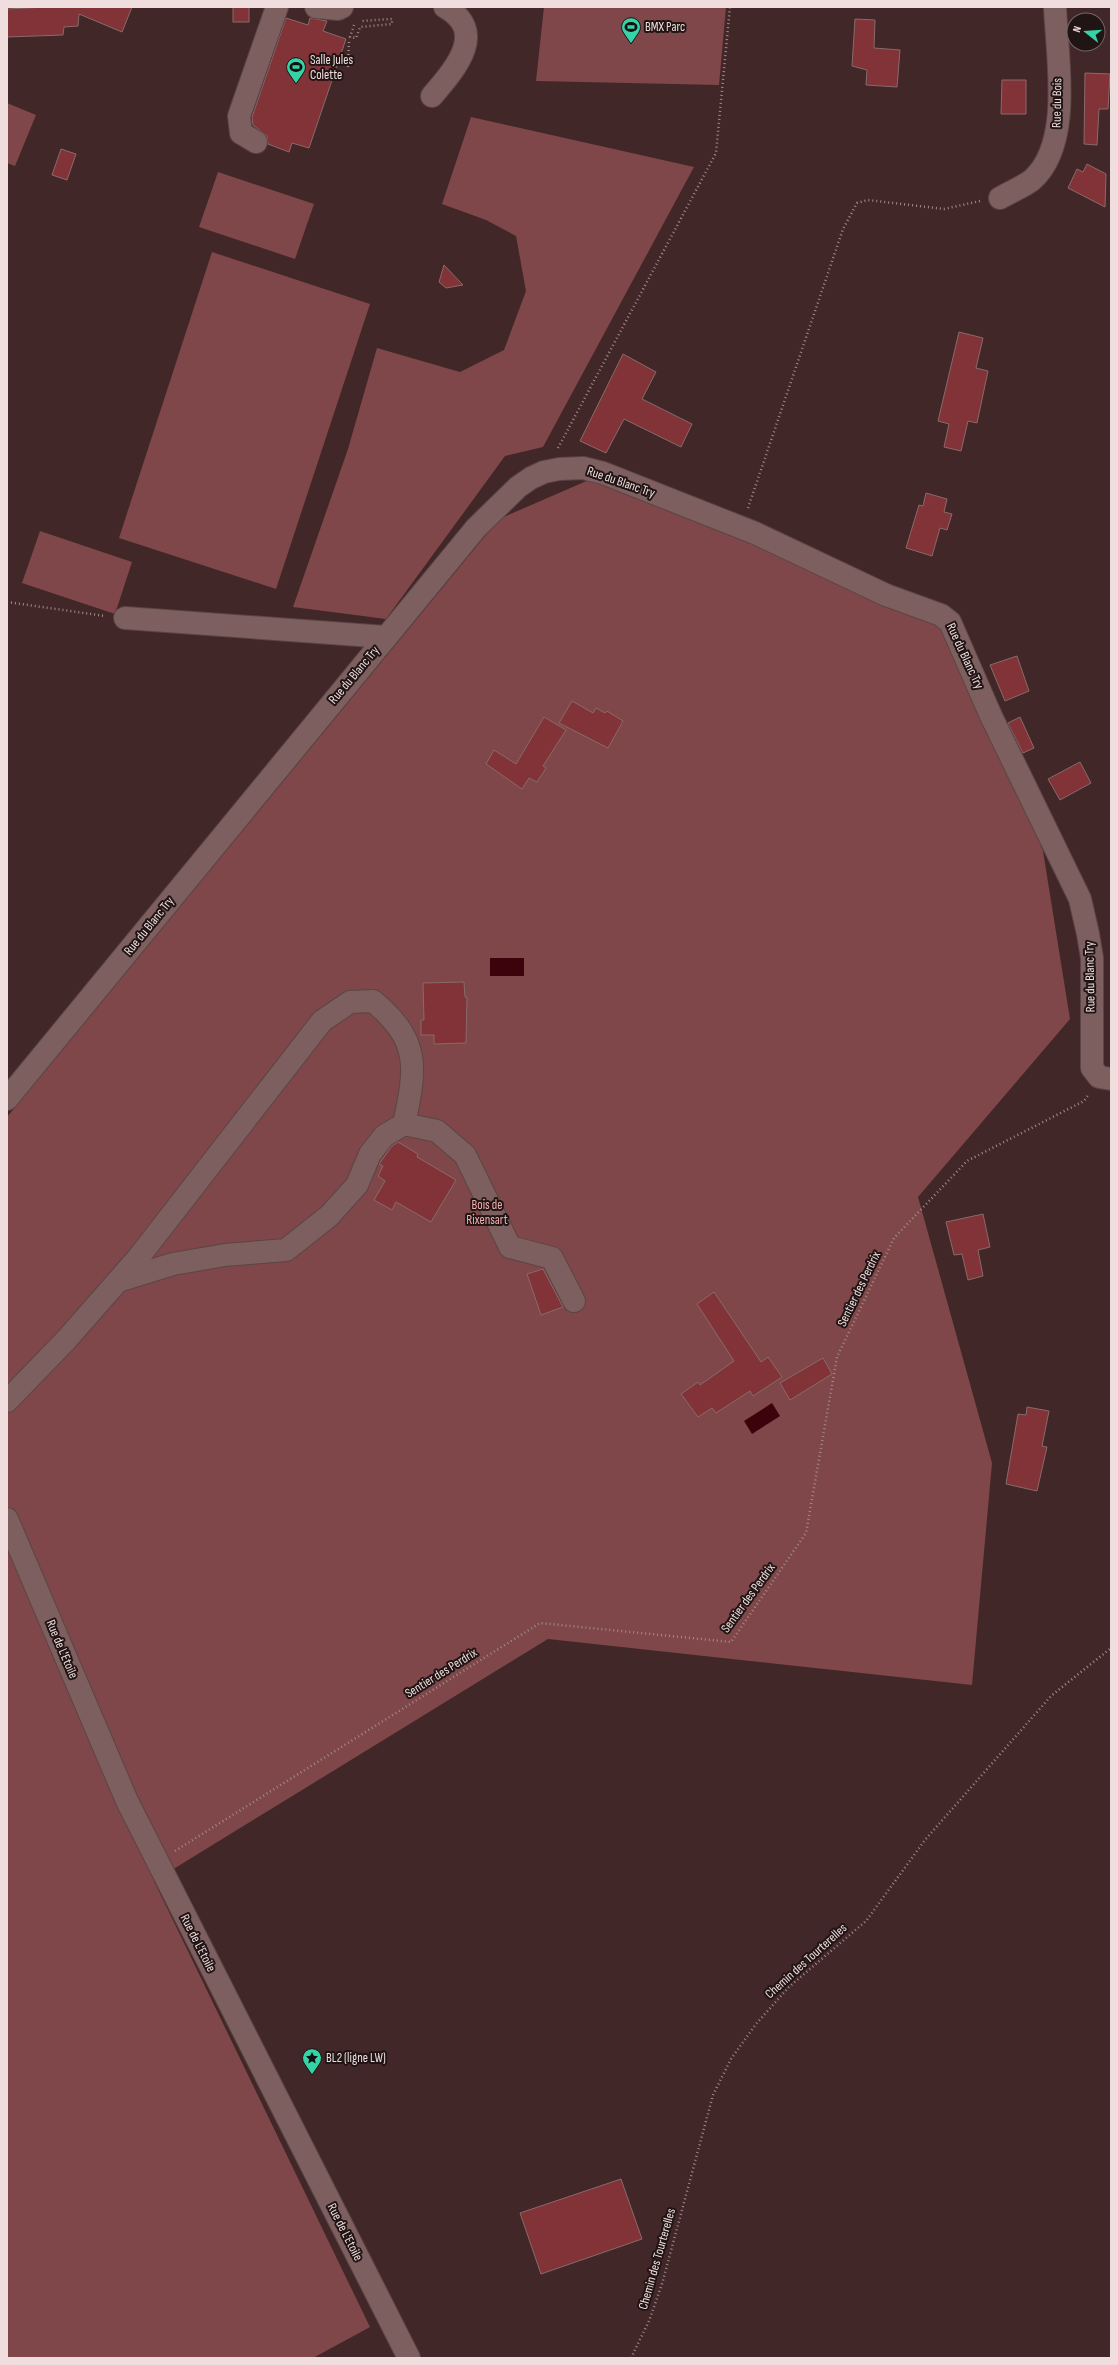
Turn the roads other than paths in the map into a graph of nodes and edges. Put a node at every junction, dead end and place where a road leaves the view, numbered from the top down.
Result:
1 (277, 7) edge
2 (316, 7) edge
3 (445, 7) edge
4 (1055, 7) edge
5 (340, 8) edge
6 (432, 96) dead end
7 (256, 142) dead end
8 (1000, 198) road end
9 (125, 618) road end
10 (386, 637) junction
11 (1106, 1079) edge
12 (7, 1099) edge
13 (404, 1124) junction
14 (118, 1281) junction
15 (574, 1301) dead end
16 (7, 1401) edge
17 (7, 1519) edge
18 (409, 2358) edge

1 - 7 street
2 - 5 street
3 - 6 street
4 - 8 street, Rue du Bois
9 - 10 street
10 - 11 street, Rue du Blanc Try
10 - 12 street, Rue du Blanc Try
13 - 14 street
13 - 14 street
13 - 15 street
14 - 16 street
17 - 18 street, Rue de L'Etoile

